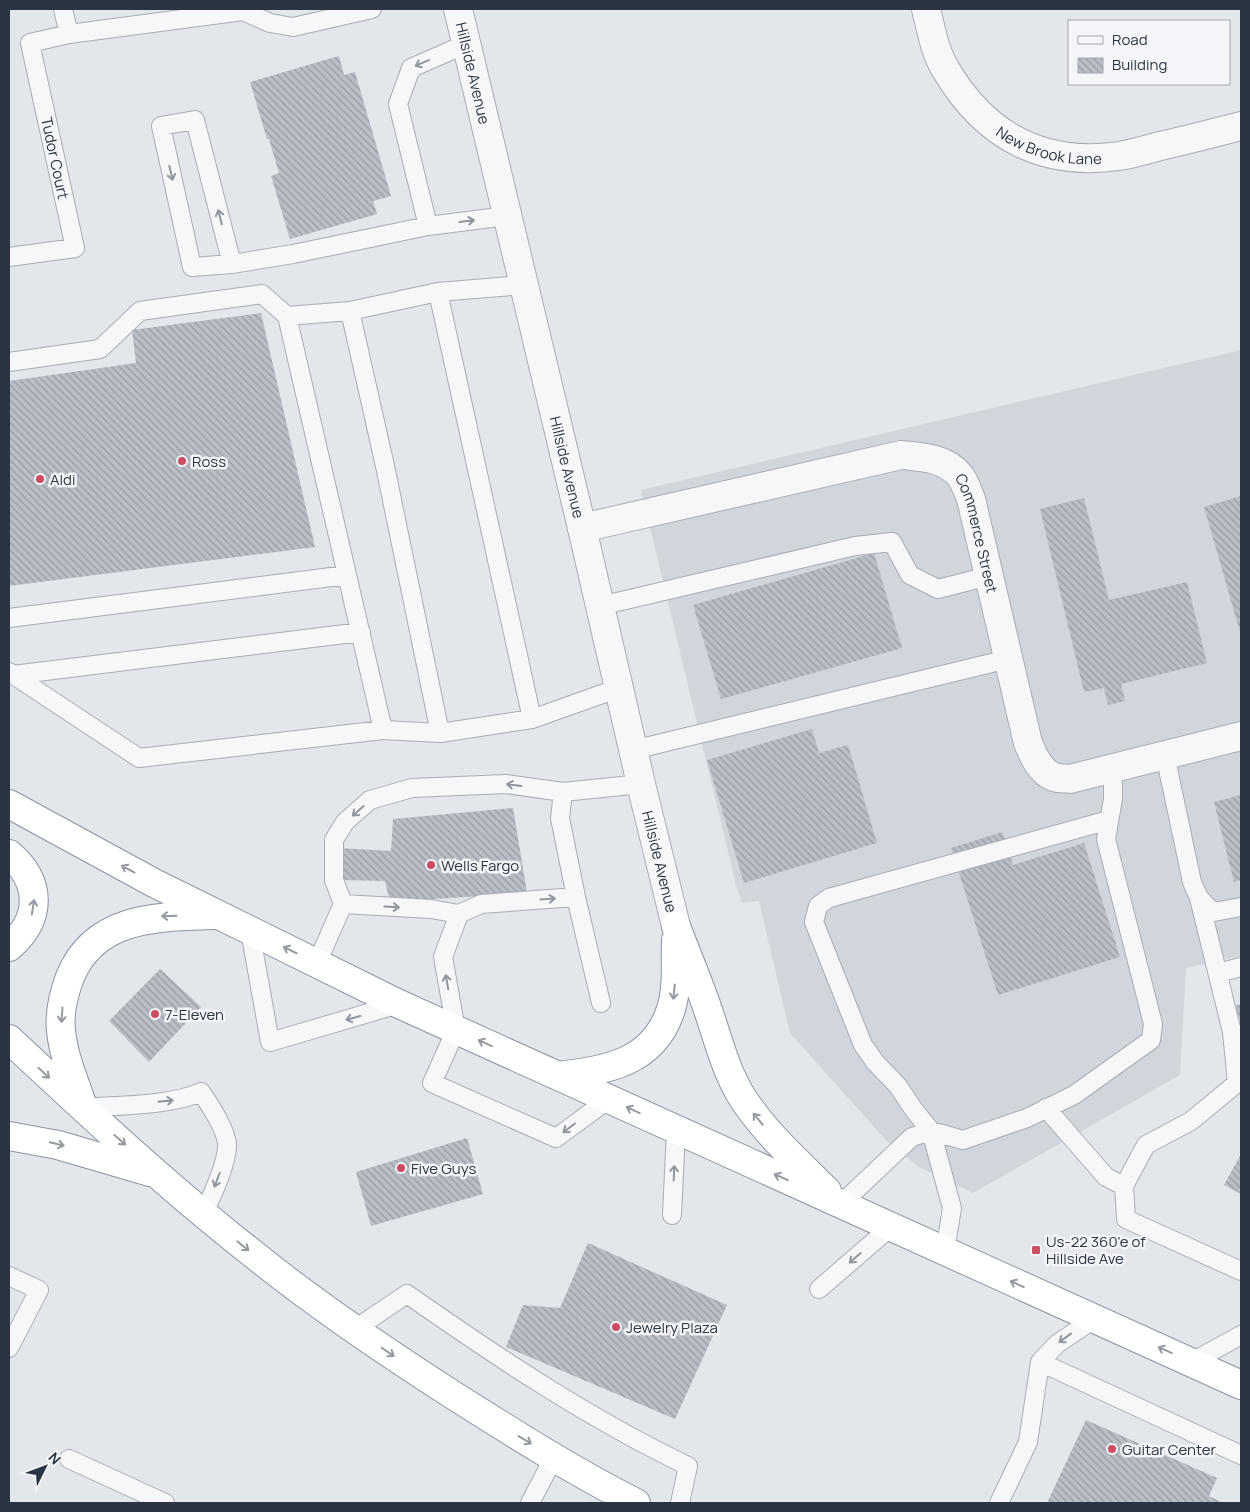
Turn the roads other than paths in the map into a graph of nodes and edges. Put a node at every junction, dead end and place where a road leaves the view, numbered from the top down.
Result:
1 (63, 9) edge
2 (372, 9) edge
3 (458, 9) edge
4 (926, 9) edge
5 (69, 34) junction
6 (466, 44) junction
7 (1241, 126) edge
8 (507, 216) junction
9 (428, 226) junction
10 (9, 257) edge
11 (232, 264) junction
12 (524, 285) junction
13 (438, 292) junction
14 (350, 311) junction
15 (287, 316) junction
16 (9, 362) edge
17 (582, 528) junction
18 (347, 575) junction
19 (989, 576) junction
20 (600, 606) junction
21 (9, 618) edge
22 (361, 632) junction
23 (1008, 659) junction
24 (11, 674) edge
25 (619, 688) junction
26 (532, 719) junction
27 (383, 730) junction
28 (440, 733) junction
29 (1241, 736) edge
30 (633, 750) junction
31 (1165, 755) junction
32 (1113, 768) junction
33 (641, 784) junction
34 (563, 792) junction
35 (9, 804) edge
36 (1109, 820) junction
37 (9, 854) edge
38 (576, 897) junction
39 (1199, 898) junction
40 (343, 904) junction
41 (1241, 907) edge
42 (459, 914) junction
43 (218, 915) junction
44 (676, 926) junction
45 (250, 931) junction
46 (9, 947) edge
47 (317, 963) junction
48 (1241, 967) edge
49 (1218, 973) junction
50 (601, 1003) dead end
51 (400, 1004) junction
52 (456, 1030) junction
53 (9, 1039) edge
54 (558, 1076) junction
55 (608, 1099) junction
56 (83, 1108) junction
57 (1046, 1108) junction
58 (676, 1130) junction
59 (931, 1131) junction
60 (9, 1136) edge
61 (160, 1176) junction
62 (1124, 1186) junction
63 (841, 1204) junction
64 (204, 1214) junction
65 (672, 1215) dead end
66 (892, 1226) junction
67 (945, 1251) junction
68 (1241, 1271) edge
69 (9, 1276) edge
70 (819, 1289) dead end
71 (1094, 1319) junction
72 (355, 1329) junction
73 (1241, 1335) edge
74 (9, 1348) edge
75 (1040, 1362) junction
76 (1192, 1362) junction
77 (1241, 1386) edge
78 (1241, 1455) edge
79 (554, 1457) junction
80 (69, 1459) dead end
81 (165, 1503) edge
82 (530, 1503) edge
83 (636, 1503) edge
84 (680, 1503) edge
85 (1000, 1503) edge

1 - 5 lane
2 - 5 lane, Tudor Court
3 - 6 street, Hillside Avenue
4 - 7 street, New Brook Lane
5 - 10 lane, Tudor Court
6 - 8 street, Hillside Avenue
6 -> 9 lane
9 -> 8 lane
8 - 12 street, Hillside Avenue
9 - 11 lane
11 -> 11 lane
12 - 13 lane
12 - 17 street, Hillside Avenue
13 - 14 lane
13 - 26 lane
14 - 15 lane
14 - 28 lane
15 - 16 lane
15 - 18 lane
17 - 19 street, Commerce Street
17 - 20 street, Hillside Avenue
18 - 21 lane
18 - 22 lane
19 - 20 lane
19 - 23 street, Commerce Street
20 - 25 street, Hillside Avenue
22 - 24 lane
22 - 27 lane
23 - 30 lane
23 - 32 street, Commerce Street
24 - 27 lane
25 - 26 lane
25 - 30 street, Hillside Avenue
26 - 28 lane
27 - 28 lane
29 - 31 street, Commerce Street
30 - 33 street, Hillside Avenue
31 - 32 street, Commerce Street
31 - 39 lane
32 - 36 lane
33 - 34 lane
33 - 44 street, Hillside Avenue
34 - 38 lane
34 -> 40 lane
43 -> 35 highway
36 - 57 lane
36 - 59 lane
46 -> 37 highway
42 -> 38 lane
38 - 50 lane
39 - 41 lane
39 - 49 lane
40 -> 42 lane
40 - 47 lane
52 -> 42 lane
43 - 45 highway
43 -> 56 highway
44 -> 54 highway
63 -> 44 highway
47 -> 45 highway
51 -> 45 lane
47 - 51 highway
48 - 49 lane
49 - 62 lane
51 - 52 highway
54 -> 52 highway
55 -> 52 lane
53 -> 56 highway
54 - 55 highway
58 -> 55 highway
56 -> 61 highway
56 -> 64 lane
57 - 59 lane
57 - 62 lane
63 -> 58 highway
65 -> 58 lane
59 - 63 lane
59 - 67 lane
60 -> 61 highway
61 - 64 highway
62 - 68 lane
63 - 66 highway
64 -> 72 highway
66 - 67 highway
66 -> 70 lane
71 -> 67 highway
69 - 74 lane
71 -> 75 lane
76 -> 71 highway
72 -> 79 highway
72 - 84 lane
73 - 76 lane
75 - 78 lane
75 - 85 lane
76 - 77 highway
79 - 82 lane
79 - 83 highway
80 - 81 lane

